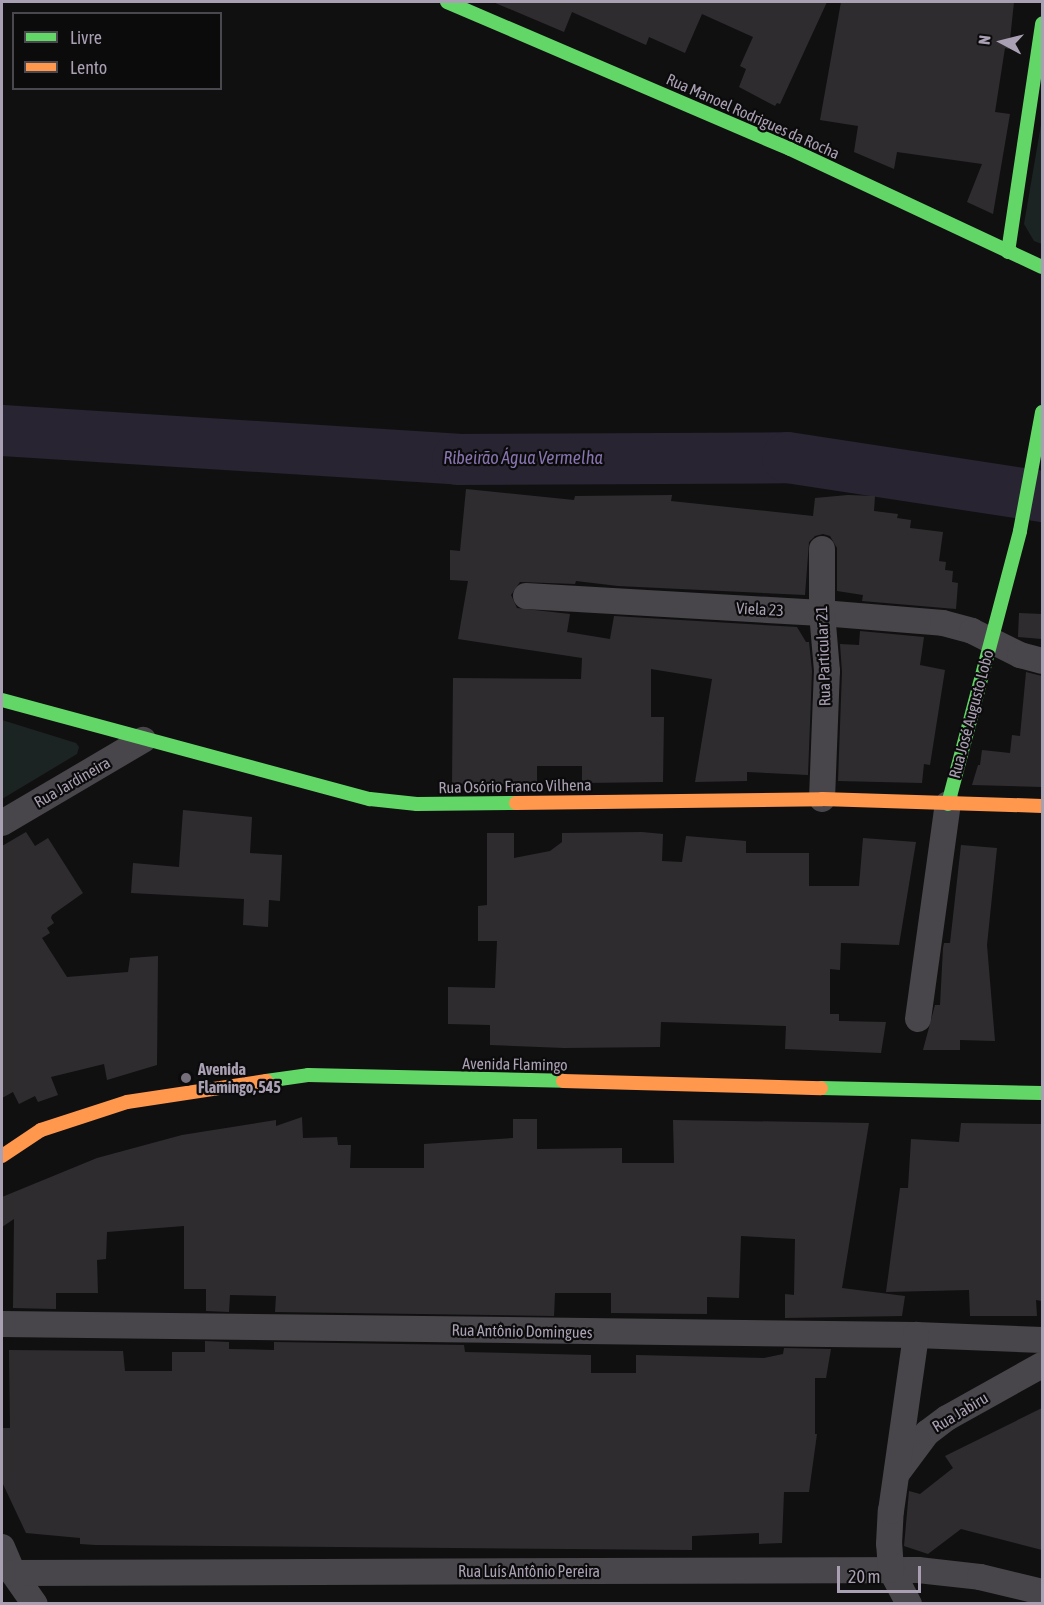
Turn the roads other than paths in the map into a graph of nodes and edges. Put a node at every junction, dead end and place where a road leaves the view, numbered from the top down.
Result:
1 (447, 2) edge
2 (1042, 24) edge
3 (1040, 53) edge
4 (1008, 252) junction
5 (1042, 267) edge
6 (1042, 412) edge
7 (822, 549) dead end
8 (526, 596) dead end
9 (822, 613) junction
10 (990, 641) junction
11 (1042, 661) edge
12 (2, 700) edge
13 (143, 740) junction
14 (822, 798) junction
15 (948, 804) junction
16 (1042, 806) edge
17 (2, 823) edge
18 (918, 1019) dead end
19 (1042, 1093) edge
20 (2, 1156) edge
21 (2, 1324) edge
22 (916, 1335) junction
23 (1042, 1340) edge
24 (1042, 1365) edge
25 (895, 1478) junction
26 (2, 1547) edge
27 (891, 1570) junction
28 (13, 1573) junction
29 (1042, 1592) edge
30 (36, 1604) edge
31 (909, 1604) edge

1 - 4 street, Rua Manoel Rodrigues da Rocha
2 - 3 street
3 - 4 street
4 - 5 street, Rua Manoel Rodrigues da Rocha
6 - 10 street, Rua José Augusto Lobo
7 - 9 street, Rua Particular 21
8 - 9 street, Viela 23
9 - 10 street, Viela 23
9 - 14 street, Rua Particular 21
10 - 11 street, Viela 23
10 - 15 street, Rua José Augusto Lobo
12 - 13 street, Rua Osório Franco Vilhena
13 - 14 street, Rua Osório Franco Vilhena
13 - 17 street, Rua Jardineira
14 - 15 street, Rua Osório Franco Vilhena
15 - 16 street, Rua Osório Franco Vilhena
15 - 18 street, Rua José Augusto Lobo
19 - 20 street, Avenida Flamingo
21 - 22 street, Rua Antônio Domingues
22 - 23 street, Rua Antônio Domingues
22 - 25 street, Rua Jabiru
24 - 25 street, Rua Jabiru
25 - 27 street, Rua Jabiru
26 - 28 street
27 - 28 street, Rua Luís Antônio Pereira
27 - 29 street, Rua Luís Antônio Pereira
27 - 31 street
28 - 30 street

